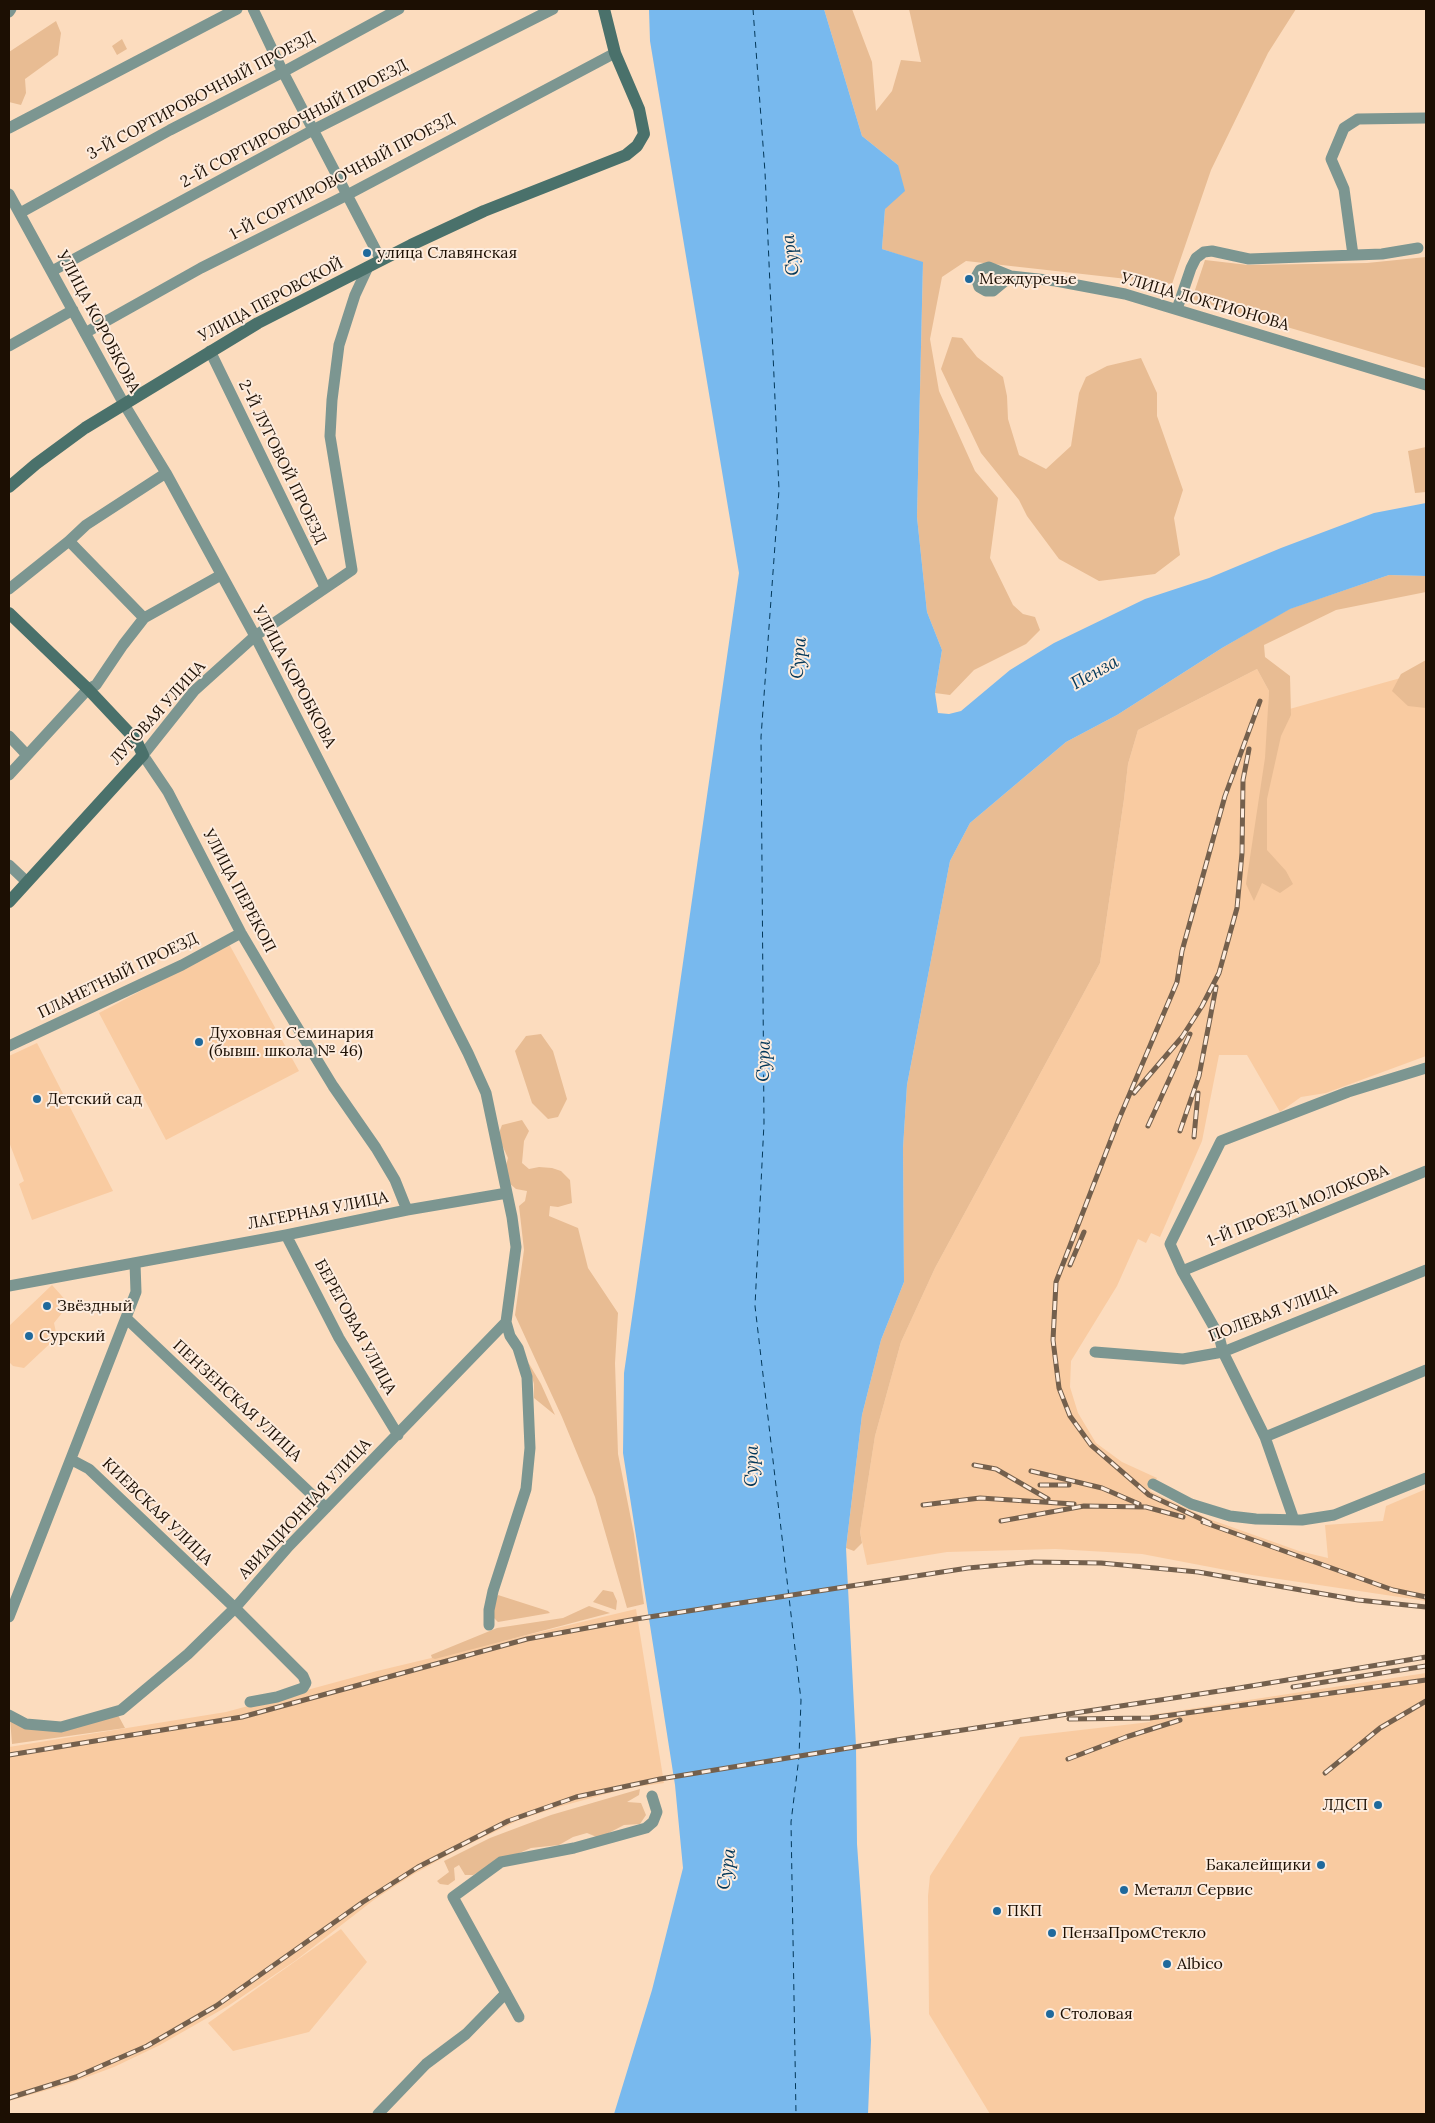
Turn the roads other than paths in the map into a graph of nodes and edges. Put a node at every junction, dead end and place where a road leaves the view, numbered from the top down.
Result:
1 (11, 9) edge
2 (237, 9) edge
3 (253, 9) edge
4 (399, 9) edge
5 (553, 9) edge
6 (604, 9) edge
7 (9, 12) edge
8 (615, 53) junction
9 (283, 72) junction
10 (1426, 118) edge
11 (9, 128) edge
12 (313, 130) junction
13 (9, 194) edge
14 (347, 194) junction
15 (20, 212) junction
16 (1418, 248) dead end
17 (1353, 255) junction
18 (381, 260) junction
19 (368, 267) junction
20 (52, 271) junction
21 (1011, 276) junction
22 (1177, 309) junction
23 (73, 310) junction
24 (85, 333) junction
25 (9, 346) edge
26 (210, 351) junction
27 (1426, 385) edge
28 (124, 404) junction
29 (166, 473) junction
30 (9, 487) edge
31 (69, 541) junction
32 (221, 575) junction
33 (325, 587) junction
34 (9, 590) edge
35 (9, 613) edge
36 (144, 618) junction
37 (255, 636) junction
38 (88, 689) junction
39 (9, 736) edge
40 (27, 754) junction
41 (143, 755) junction
42 (9, 775) edge
43 (9, 865) edge
44 (27, 882) junction
45 (9, 902) edge
46 (241, 933) junction
47 (9, 1046) edge
48 (1426, 1068) edge
49 (1426, 1171) edge
50 (507, 1194) junction
51 (407, 1210) junction
52 (286, 1235) junction
53 (135, 1263) junction
54 (1426, 1270) edge
55 (1182, 1271) junction
56 (9, 1286) edge
57 (126, 1318) junction
58 (506, 1322) junction
59 (1095, 1352) dead end
60 (1223, 1352) junction
61 (1426, 1370) edge
62 (398, 1435) junction
63 (1265, 1437) junction
64 (72, 1460) junction
65 (1426, 1478) edge
66 (1154, 1484) dead end
67 (326, 1508) junction
68 (1294, 1520) junction
69 (235, 1608) junction
70 (9, 1618) edge
71 (489, 1625) dead end
72 (250, 1702) dead end
73 (9, 1715) edge
74 (652, 1796) dead end
75 (506, 1993) junction
76 (519, 2017) dead end
77 (378, 2114) edge

1 - 7 street
2 - 11 street
3 - 9 street
4 - 9 street, 3-Й СОРТИРОВОЧНЫЙ ПРОЕЗД
5 - 12 street, 2-Й СОРТИРОВОЧНЫЙ ПРОЕЗД
6 - 8 main road
8 - 14 street, 1-Й СОРТИРОВОЧНЫЙ ПРОЕЗД
8 - 18 main road, УЛИЦА ПЕРОВСКОЙ
9 - 12 street
9 - 15 street, 3-Й СОРТИРОВОЧНЫЙ ПРОЕЗД
10 - 17 street
12 - 14 street
12 - 20 street, 2-Й СОРТИРОВОЧНЫЙ ПРОЕЗД
13 - 15 street, УЛИЦА КОРОБКОВА
14 - 18 street
14 - 24 street, 1-Й СОРТИРОВОЧНЫЙ ПРОЕЗД
15 - 20 street, УЛИЦА КОРОБКОВА
16 - 17 street
17 - 22 street
18 - 19 main road, УЛИЦА ПЕРОВСКОЙ
19 - 26 main road, УЛИЦА ПЕРОВСКОЙ
19 - 33 street, ЛУГОВАЯ УЛИЦА
20 - 23 street, УЛИЦА КОРОБКОВА
21 - 21 street, УЛИЦА ЛОКТИОНОВА
21 - 22 street, УЛИЦА ЛОКТИОНОВА
22 - 27 street, УЛИЦА ЛОКТИОНОВА
23 - 24 street, УЛИЦА КОРОБКОВА
23 - 25 street
24 - 28 street, УЛИЦА КОРОБКОВА
26 - 28 main road, УЛИЦА ПЕРОВСКОЙ
26 - 33 street, 2-Й ЛУГОВОЙ ПРОЕЗД
28 - 29 street, УЛИЦА КОРОБКОВА
28 - 30 main road, УЛИЦА ПЕРОВСКОЙ
29 - 31 street
29 - 32 street, УЛИЦА КОРОБКОВА
31 - 34 street
31 - 36 street
32 - 36 street
32 - 37 street, УЛИЦА КОРОБКОВА
33 - 37 street, ЛУГОВАЯ УЛИЦА
35 - 38 main road, УЛИЦА ПЕРЕКОП
36 - 38 street
37 - 41 street, ЛУГОВАЯ УЛИЦА
37 - 50 street, УЛИЦА КОРОБКОВА
38 - 40 street
38 - 41 main road, УЛИЦА ПЕРЕКОП
39 - 40 street
40 - 42 street
41 - 44 main road, ЛУГОВАЯ УЛИЦА
41 - 46 street, УЛИЦА ПЕРЕКОП
43 - 44 street
44 - 45 main road, ЛУГОВАЯ УЛИЦА
46 - 47 street, ПЛАНЕТНЫЙ ПРОЕЗД
46 - 51 street, УЛИЦА ПЕРЕКОП
48 - 55 street
49 - 55 street, 1-Й ПРОЕЗД МОЛОКОВА
50 - 51 street, ЛАГЕРНАЯ УЛИЦА
50 - 58 street, УЛИЦА КОРОБКОВА
51 - 52 street, ЛАГЕРНАЯ УЛИЦА
52 - 53 street, ЛАГЕРНАЯ УЛИЦА
52 - 62 street, БЕРЕГОВАЯ УЛИЦА
53 - 56 street, ЛАГЕРНАЯ УЛИЦА
53 - 57 street
54 - 60 street, ПОЛЕВАЯ УЛИЦА
55 - 60 street
57 - 64 street
57 - 67 street, ПЕНЗЕНСКАЯ УЛИЦА
58 - 62 street, АВИАЦИОННАЯ УЛИЦА
58 - 71 street
59 - 60 street, ПОЛЕВАЯ УЛИЦА
60 - 63 street
61 - 63 street
62 - 67 street, АВИАЦИОННАЯ УЛИЦА
63 - 68 street
64 - 69 street, КИЕВСКАЯ УЛИЦА
64 - 70 street
65 - 68 street
66 - 68 street
67 - 69 street, АВИАЦИОННАЯ УЛИЦА
69 - 72 street, КИЕВСКАЯ УЛИЦА
69 - 73 street, АВИАЦИОННАЯ УЛИЦА
74 - 75 street
75 - 76 street
75 - 77 street

